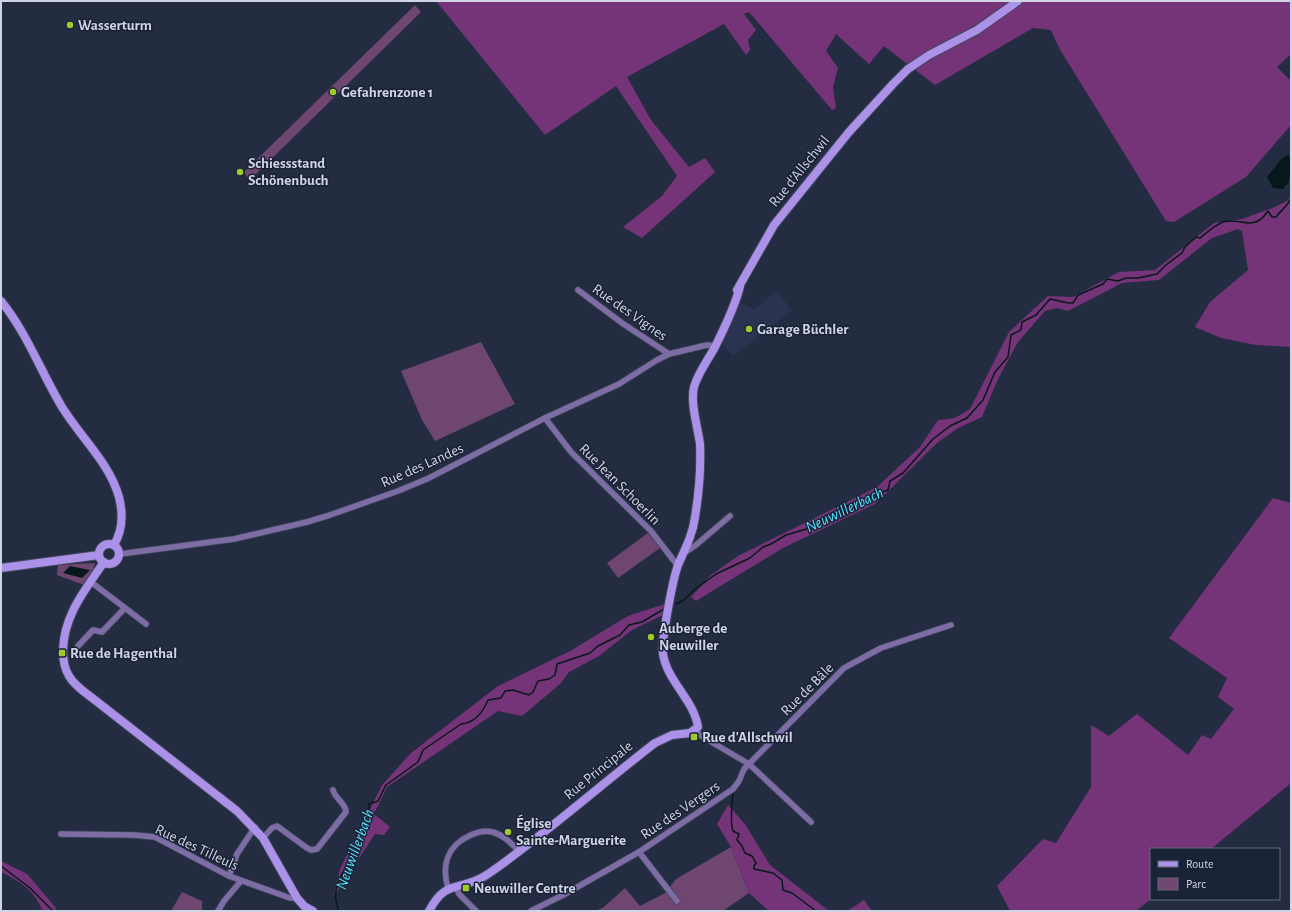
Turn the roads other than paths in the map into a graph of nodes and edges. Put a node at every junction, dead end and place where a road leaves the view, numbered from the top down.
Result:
1 (1018, 1) edge
2 (578, 290) dead end
3 (1, 301) edge
4 (715, 346) junction
5 (669, 354) junction
6 (546, 418) junction
7 (730, 516) dead end
8 (114, 545) junction
9 (684, 553) junction
10 (99, 554) junction
11 (120, 554) junction
12 (104, 562) junction
13 (678, 566) junction
14 (1, 568) edge
15 (91, 582) junction
16 (124, 609) junction
17 (146, 624) dead end
18 (951, 625) dead end
19 (78, 646) dead end
20 (696, 731) junction
21 (749, 764) junction
22 (333, 790) dead end
23 (811, 822) dead end
24 (254, 827) junction
25 (61, 834) dead end
26 (263, 838) junction
27 (519, 852) junction
28 (639, 852) junction
29 (229, 876) junction
30 (241, 881) junction
31 (452, 887) junction
32 (297, 898) junction
33 (677, 901) dead end
34 (218, 911) edge
35 (313, 911) edge
36 (429, 911) edge
37 (476, 911) edge
38 (531, 911) edge

1 - 4 street, Rue d'Allschwil
2 - 5 street, Rue des Vignes
3 - 8 street
4 - 5 street, Rue des Landes
4 - 9 street, Rue d'Allschwil
5 - 6 street, Rue des Landes
6 - 11 street, Rue des Landes
6 - 13 street, Rue Jean Schoerlin
7 - 9 street
8 - 10 street
8 - 11 street
9 - 13 street, Rue d'Allschwil
10 - 12 street
10 - 14 street
11 - 12 street
12 - 15 street
13 - 20 street, Rue d'Allschwil
15 - 16 street
15 - 24 street
16 - 17 street
16 - 19 street
18 - 21 street, Rue de Bâle
20 - 21 street
20 - 27 street, Rue Principale
21 - 23 street
21 - 28 street, Rue des Vergers
22 - 26 street
24 - 26 street
24 - 29 street
25 - 29 street, Rue des Tilleuls
26 - 32 street
27 - 31 street, Rue Principale
27 - 31 street
28 - 33 street
28 - 38 street, Rue des Vergers
29 - 30 street, Rue des Tilleuls
30 - 32 street, Rue des Tilleuls
30 - 34 street
31 - 36 street, Rue Principale
31 - 37 street
32 - 35 street

